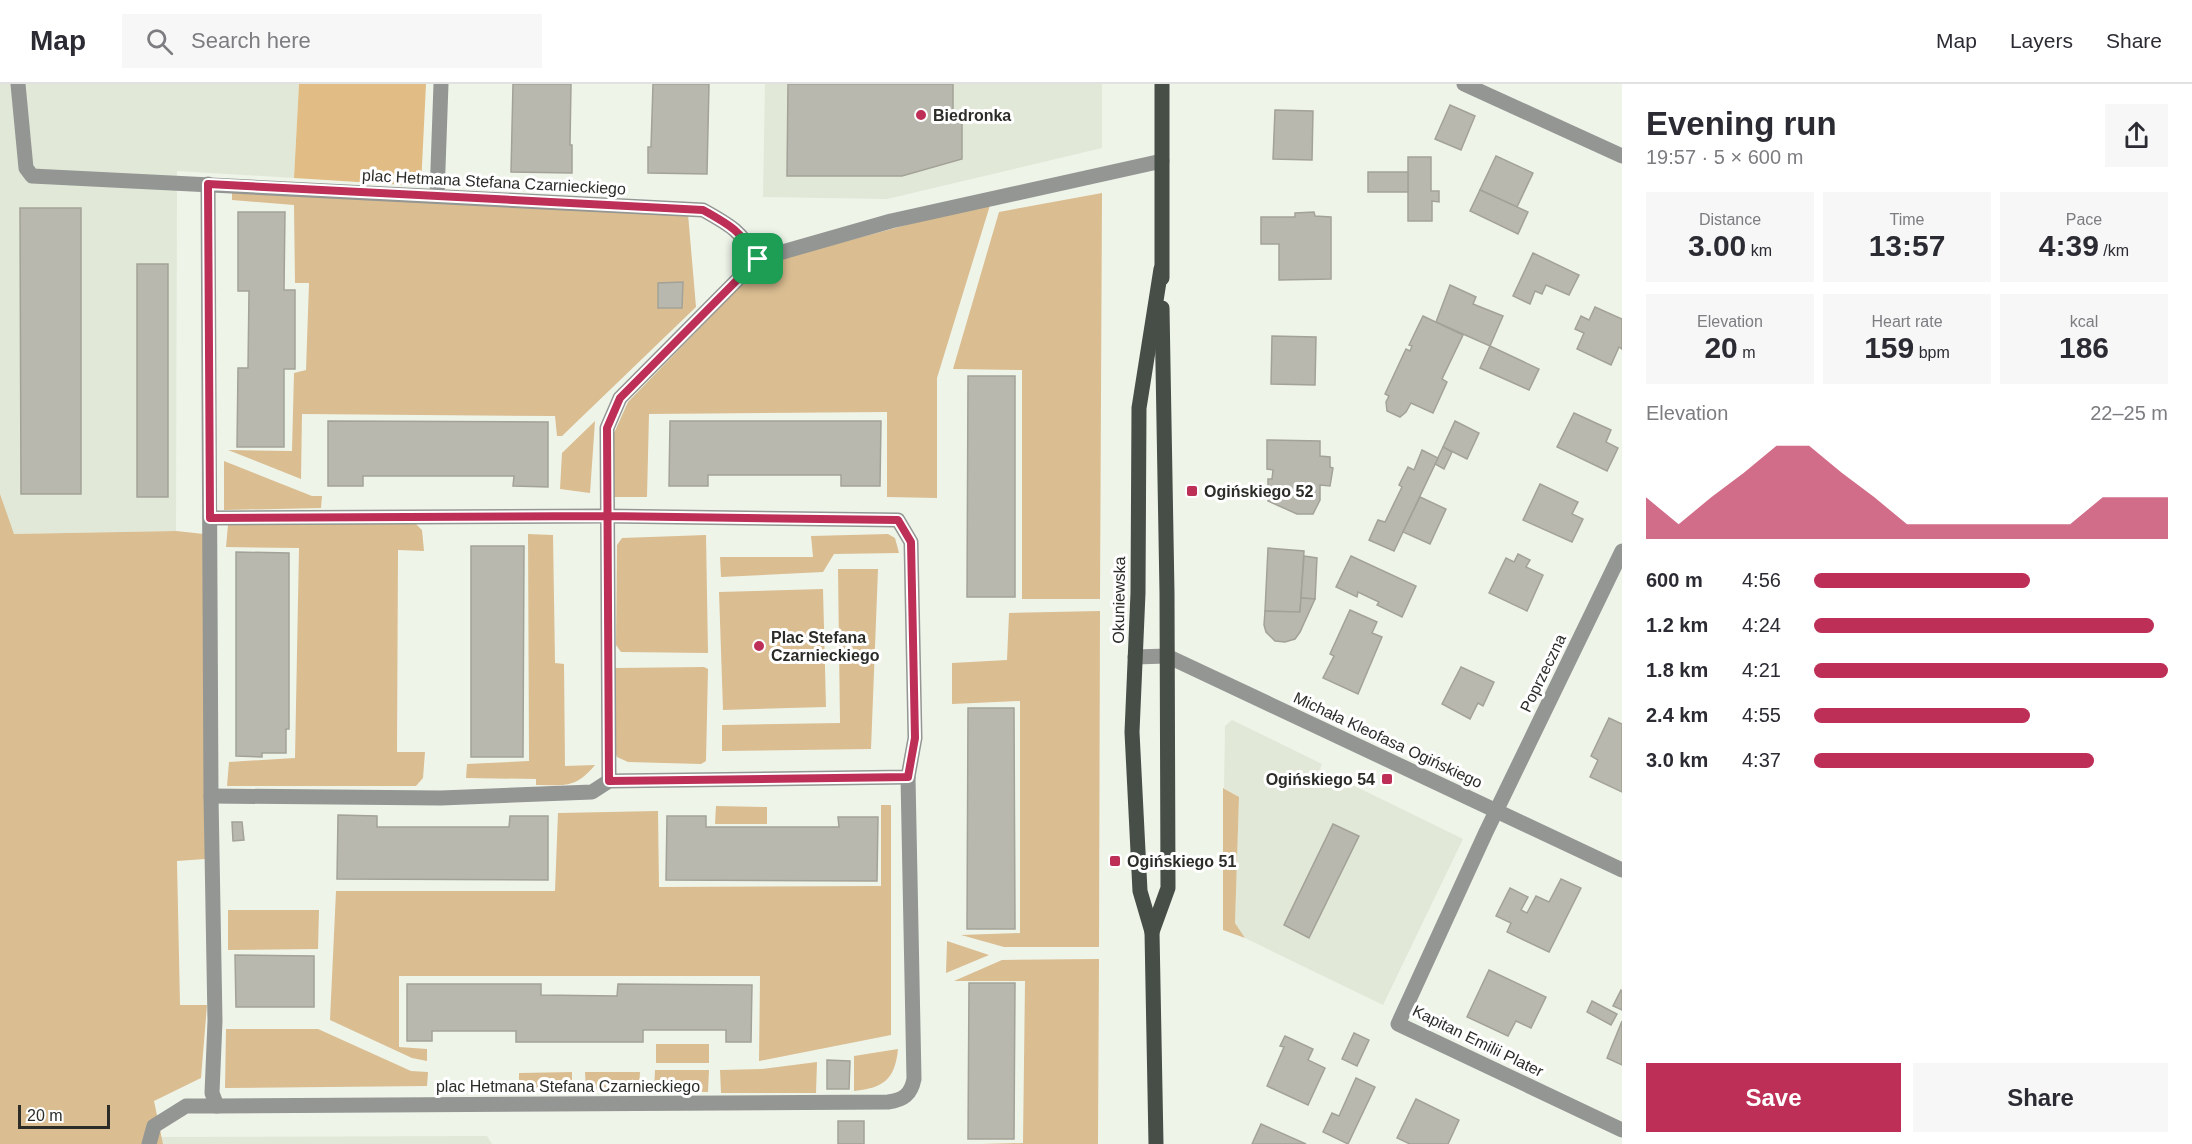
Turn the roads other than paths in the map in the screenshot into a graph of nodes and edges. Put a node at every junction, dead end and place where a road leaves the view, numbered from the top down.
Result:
1 (18, 84) edge
2 (441, 84) edge
3 (1161, 84) edge
4 (1464, 84) edge
5 (1622, 156) edge
6 (1162, 161) junction
7 (208, 184) junction
8 (437, 196) junction
9 (758, 259) junction
10 (1161, 269) junction
11 (606, 516) junction
12 (210, 518) junction
13 (1622, 551) edge
14 (1167, 656) junction
15 (1135, 657) junction
16 (908, 777) junction
17 (609, 781) junction
18 (211, 796) junction
19 (1497, 811) junction
20 (1622, 870) edge
21 (1152, 932) junction
22 (217, 1106) junction
23 (1622, 1130) edge
24 (149, 1144) edge
25 (1156, 1144) edge

1 - 7 street, plac Hetmana Stefana Czarnieckiego
2 - 8 street
3 - 6 main road, Okuniewska
4 - 5 street
6 - 9 street
6 - 10 main road, Okuniewska
7 - 8 street, plac Hetmana Stefana Czarnieckiego
7 - 12 street
8 - 9 street, plac Hetmana Stefana Czarnieckiego
9 - 11 street
10 - 14 main road, Okuniewska
10 - 15 main road, Okuniewska
11 - 12 street, plac Hetmana Stefana Czarnieckiego
11 - 16 street, plac Hetmana Stefana Czarnieckiego
11 - 17 street
12 - 18 street
13 - 19 street, Poprzeczna
14 - 15 street, Michała Kleofasa Ogińskiego
14 - 19 street, Michała Kleofasa Ogińskiego
14 - 21 main road, Okuniewska
15 - 21 main road, Okuniewska
16 - 17 street
16 - 22 street, plac Hetmana Stefana Czarnieckiego
17 - 18 street
18 - 22 street
19 - 20 street, Michała Kleofasa Ogińskiego
19 - 23 street, Kapitan Emilii Plater
21 - 25 main road, Okuniewska
22 - 24 street

